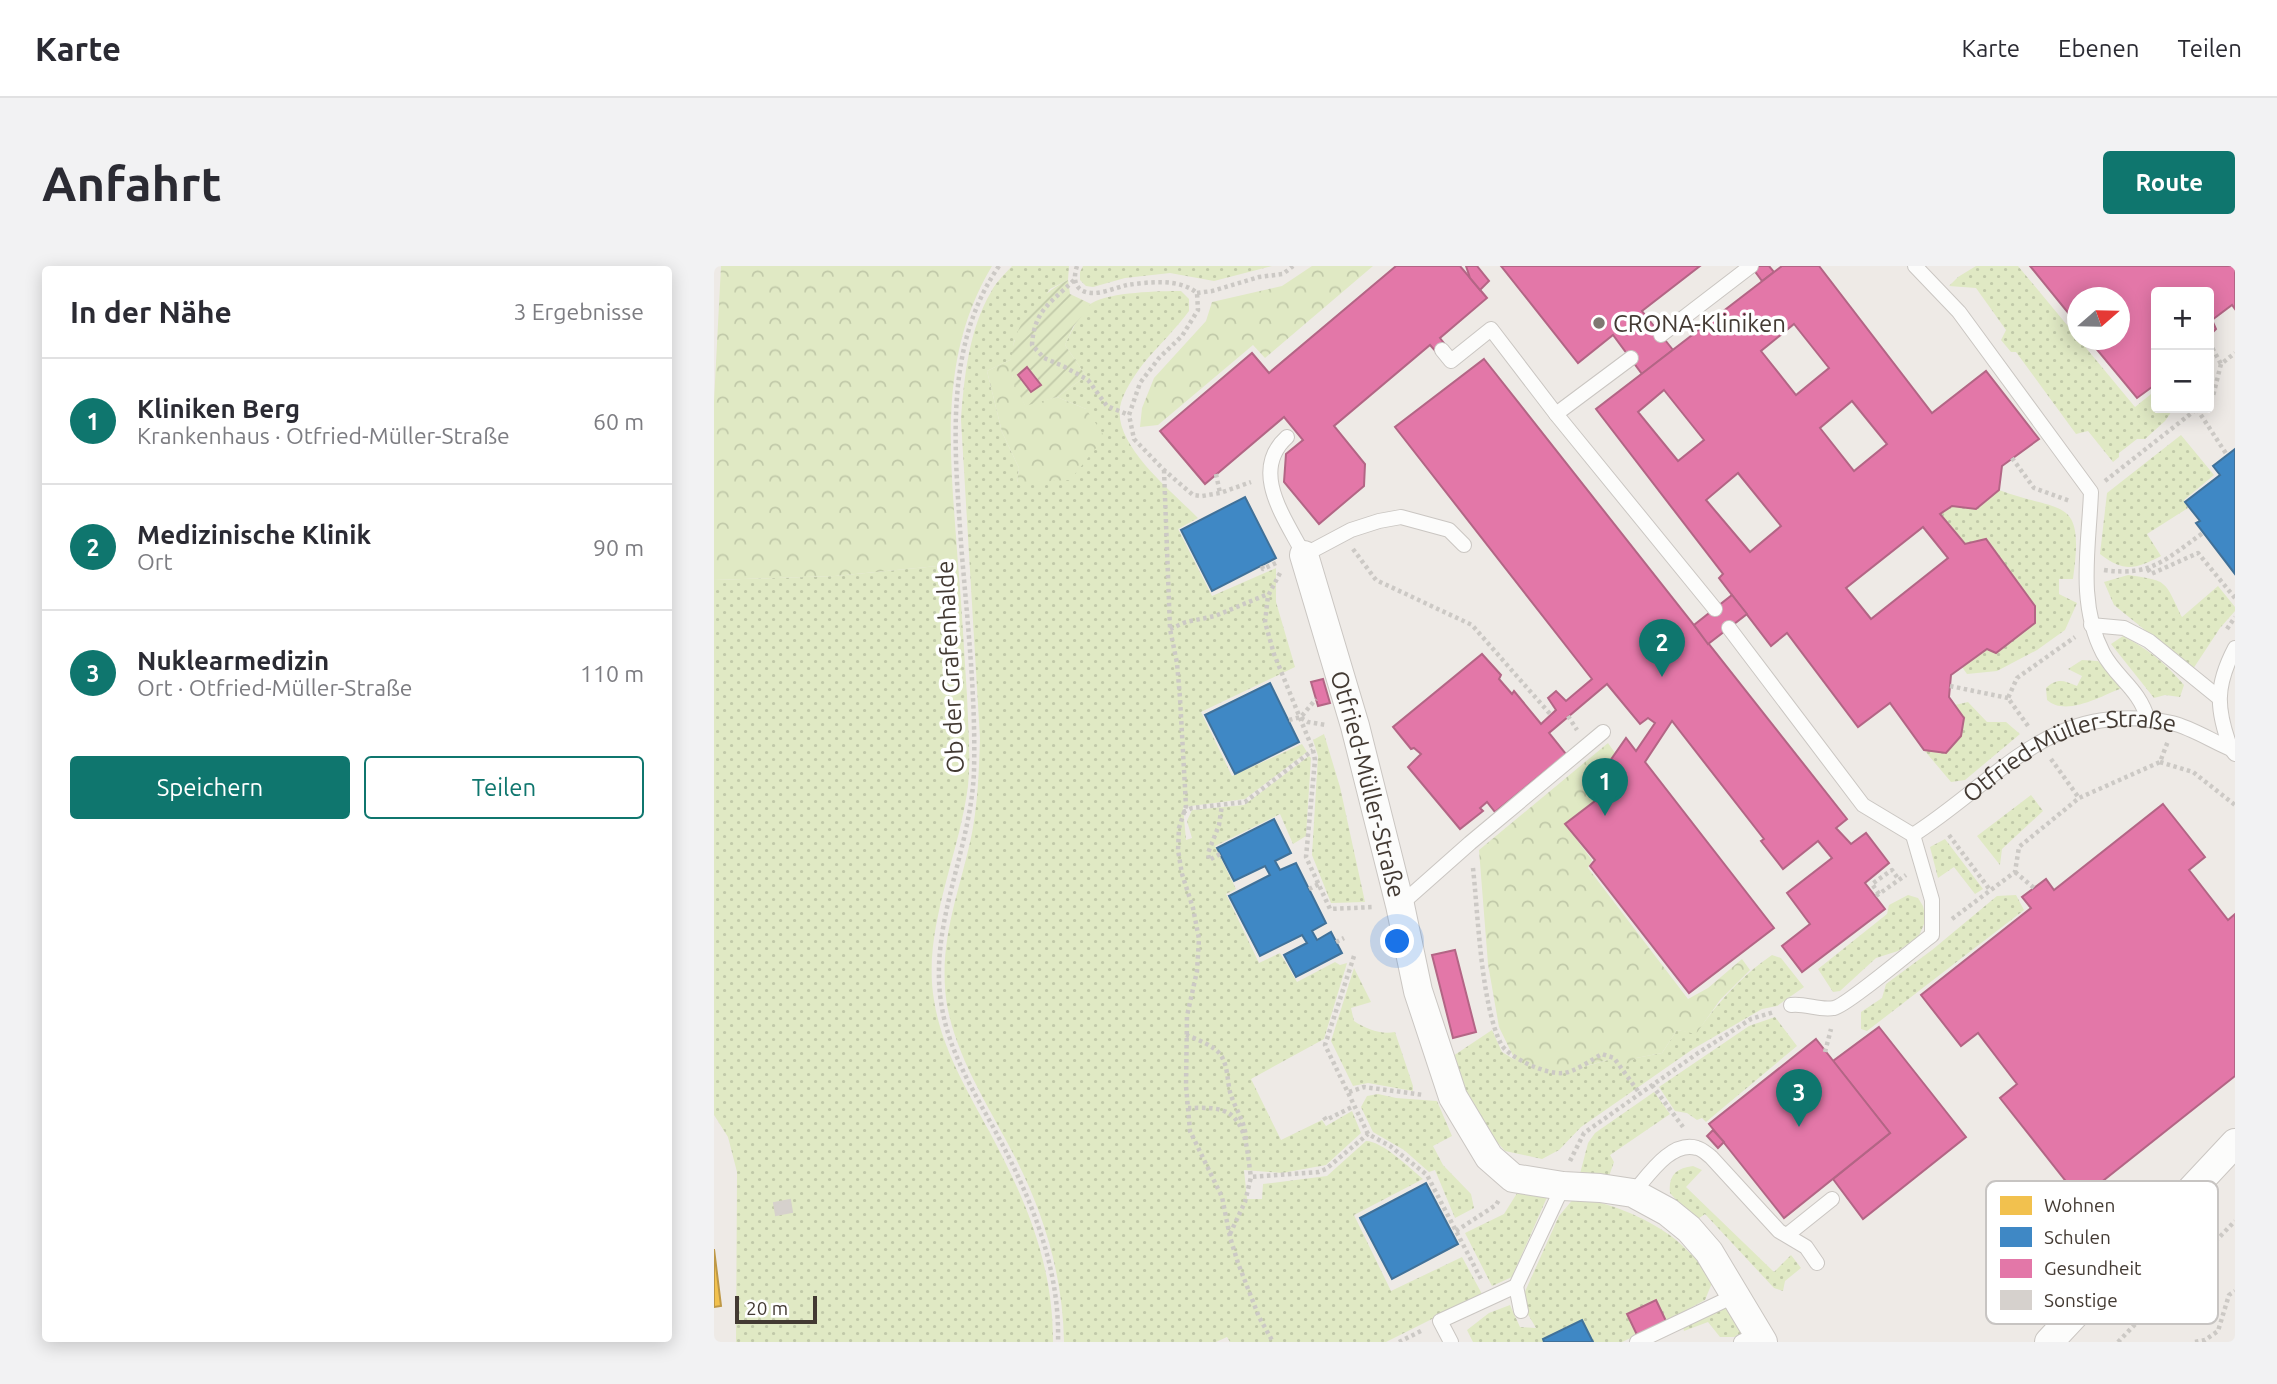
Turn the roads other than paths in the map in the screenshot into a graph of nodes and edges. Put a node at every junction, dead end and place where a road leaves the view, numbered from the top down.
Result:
1 (1751, 266) edge
2 (1915, 266) edge
3 (1661, 335) dead end
4 (1442, 350) dead end
5 (1630, 358) dead end
6 (1556, 414) junction
7 (1287, 436) dead end
8 (1464, 545) dead end
9 (1289, 562) junction
10 (1715, 609) dead end
11 (2091, 625) junction
12 (1729, 628) dead end
13 (2235, 648) edge
14 (2218, 697) junction
15 (2148, 720) junction
16 (1603, 732) dead end
17 (2233, 752) edge
18 (1913, 835) junction
19 (1400, 905) junction
20 (1791, 1005) road end
21 (2235, 1143) edge
22 (2199, 1181) edge
23 (1563, 1186) junction
24 (1633, 1193) junction
25 (1832, 1199) dead end
26 (1787, 1234) junction
27 (1816, 1264) dead end
28 (1516, 1286) junction
29 (1736, 1295) junction
30 (1521, 1311) dead end
31 (2066, 1324) edge
32 (1755, 1340) edge
33 (1451, 1342) edge
34 (1637, 1342) edge
35 (2049, 1342) edge

1 - 3 lane
2 - 11 lane
4 - 6 lane
5 - 6 lane
6 - 10 lane
7 - 9 lane, Otfried-Müller-Straße
8 - 9 lane
9 - 19 street, Otfried-Müller-Straße
11 - 14 lane
11 - 15 lane
12 - 18 lane
13 - 14 lane
14 - 17 lane
15 - 17 lane, Otfried-Müller-Straße
15 - 18 lane, Otfried-Müller-Straße
16 - 19 lane
18 - 20 lane
19 - 23 street, Otfried-Müller-Straße
21 - 22 street
23 - 24 street
23 - 28 lane
24 - 26 lane
24 - 29 street
25 - 26 lane
26 - 27 lane
28 - 30 lane
28 - 33 lane
29 - 32 street
29 - 34 lane
31 - 35 street

